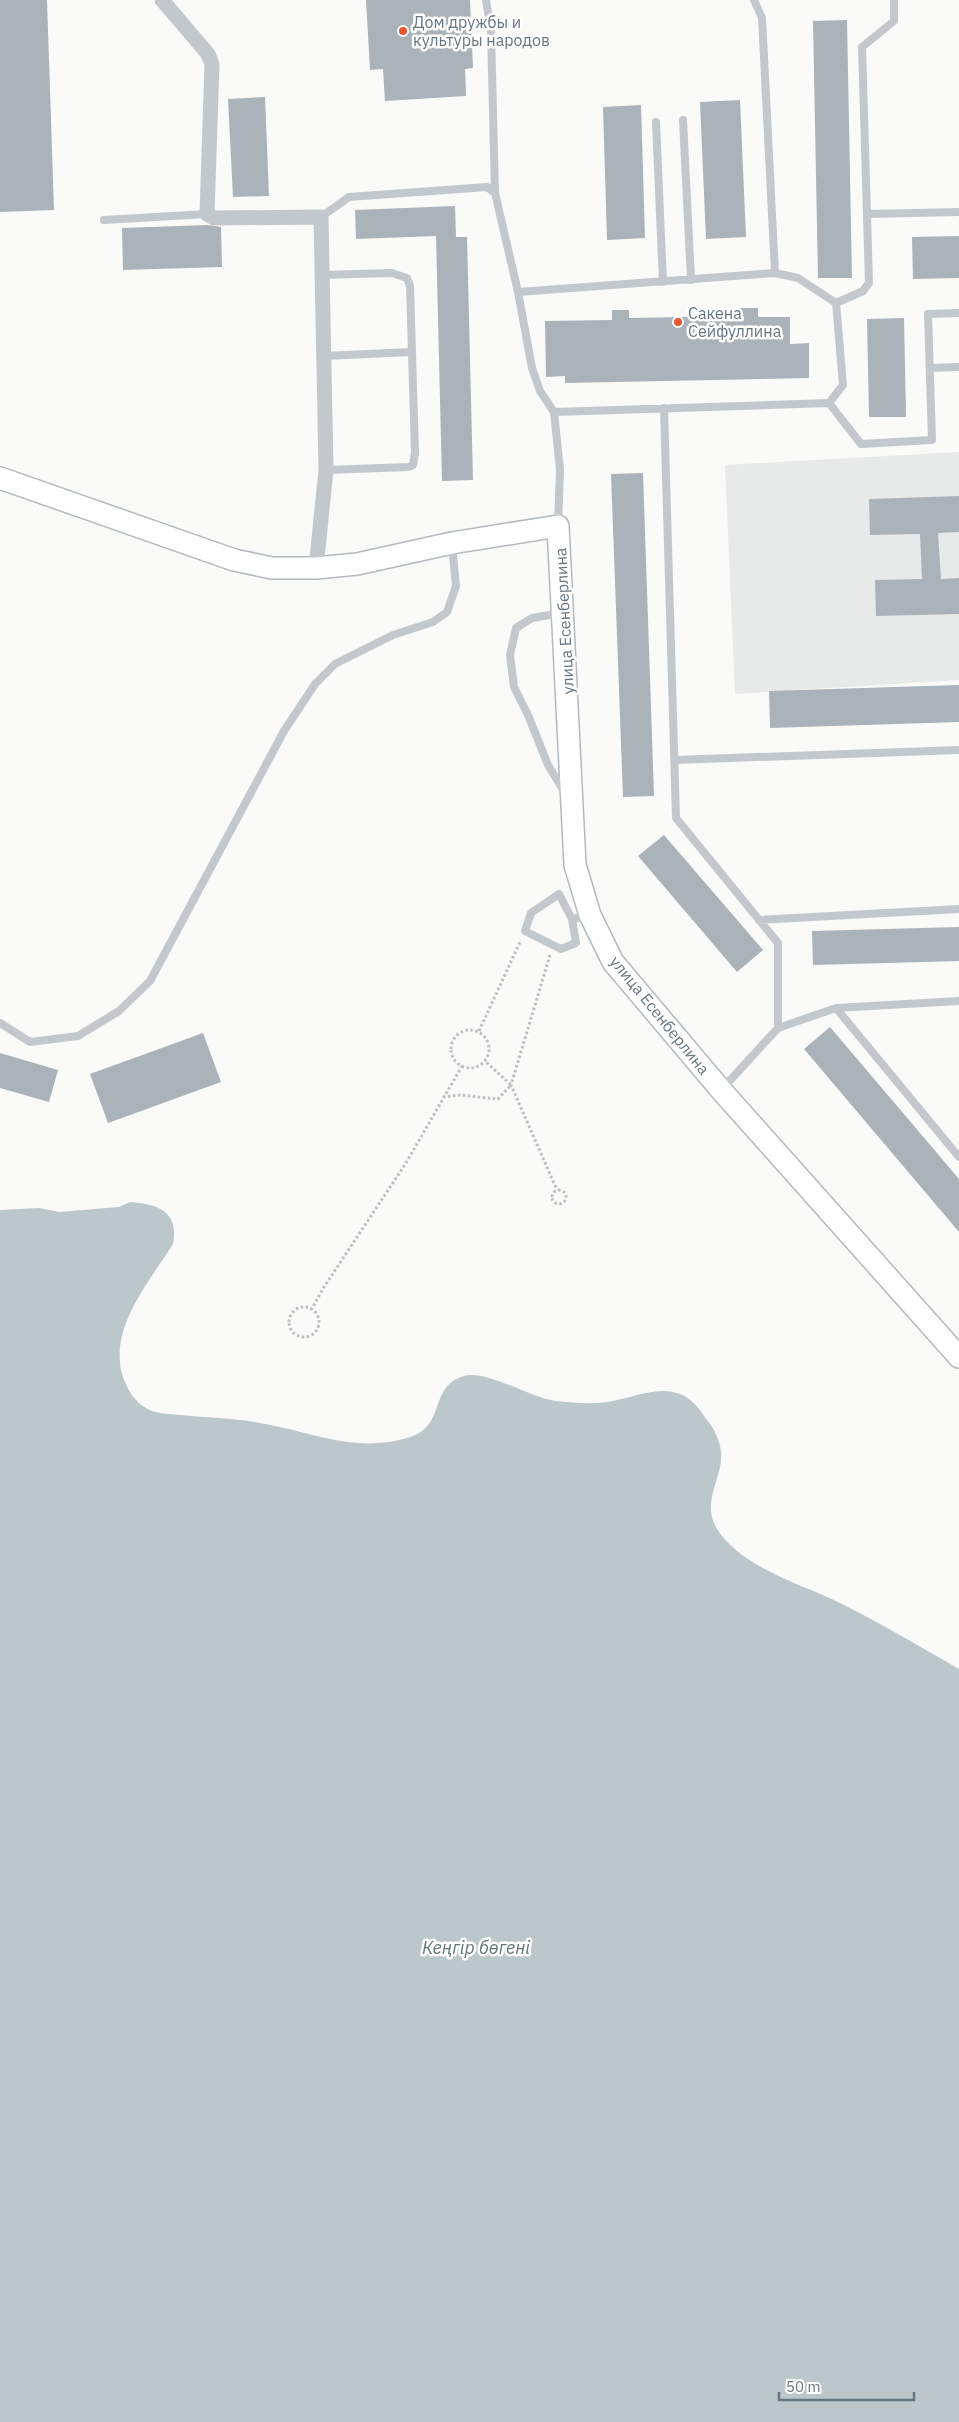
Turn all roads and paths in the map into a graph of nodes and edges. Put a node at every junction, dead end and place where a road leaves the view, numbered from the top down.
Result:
1 (162, 0) edge
2 (486, 0) edge
3 (754, 0) edge
4 (894, 0) edge
5 (683, 120) dead end
6 (656, 122) dead end
7 (495, 193) junction
8 (959, 212) edge
9 (207, 214) junction
10 (868, 214) junction
11 (321, 217) junction
12 (104, 220) dead end
13 (775, 273) junction
14 (322, 275) junction
15 (691, 280) junction
16 (663, 282) junction
17 (518, 292) junction
18 (836, 302) junction
19 (959, 313) edge
20 (412, 352) junction
21 (324, 356) junction
22 (959, 367) edge
23 (930, 368) junction
24 (829, 403) junction
25 (664, 408) junction
26 (554, 412) junction
27 (326, 470) junction
28 (0, 478) edge
29 (558, 526) junction
30 (452, 543) junction
31 (316, 568) junction
32 (563, 612) junction
33 (959, 750) edge
34 (675, 760) junction
35 (572, 805) junction
36 (959, 909) edge
37 (581, 917) junction
38 (759, 920) junction
39 (526, 931) junction
40 (553, 945) junction
41 (959, 1001) edge
42 (836, 1008) junction
43 (0, 1023) edge
44 (778, 1028) junction
45 (478, 1032) junction
46 (485, 1061) junction
47 (462, 1066) junction
48 (511, 1085) junction
49 (721, 1090) junction
50 (443, 1097) junction
51 (959, 1157) edge
52 (556, 1190) junction
53 (311, 1310) junction
54 (958, 1354) edge

1 - 9 street
2 - 7 lane
3 - 13 lane
4 - 10 lane
5 - 15 lane
6 - 16 lane
7 - 11 lane
7 - 17 lane
8 - 10 lane
9 - 11 street
9 - 12 lane
10 - 18 lane
11 - 14 street
13 - 15 lane
13 - 18 lane
14 - 20 lane
14 - 21 street
15 - 16 lane
16 - 17 lane
17 - 26 lane
18 - 24 lane
19 - 23 lane
20 - 21 lane
20 - 27 lane
21 - 27 street
22 - 23 lane
23 - 24 lane
24 - 25 lane
25 - 26 lane
25 - 34 lane
26 - 29 lane
27 - 31 street
28 - 31 street
29 - 30 street
29 - 32 street, улица Есенберлина
30 - 31 street
30 - 43 lane
32 - 35 street, улица Есенберлина
32 - 35 lane
33 - 34 lane
34 - 38 lane
35 - 37 street, улица Есенберлина
36 - 38 lane
37 - 39 lane
37 - 40 lane
37 - 49 street, улица Есенберлина
38 - 44 lane
39 - 40 lane
39 - 45 path
40 - 48 path
41 - 42 lane
42 - 44 lane
42 - 51 lane
44 - 49 lane
45 - 46 path
45 - 47 path
46 - 47 path
46 - 48 path
47 - 50 path
48 - 50 path
48 - 52 path
49 - 54 street, улица Есенберлина
50 - 53 path
52 - 52 path
53 - 53 path

